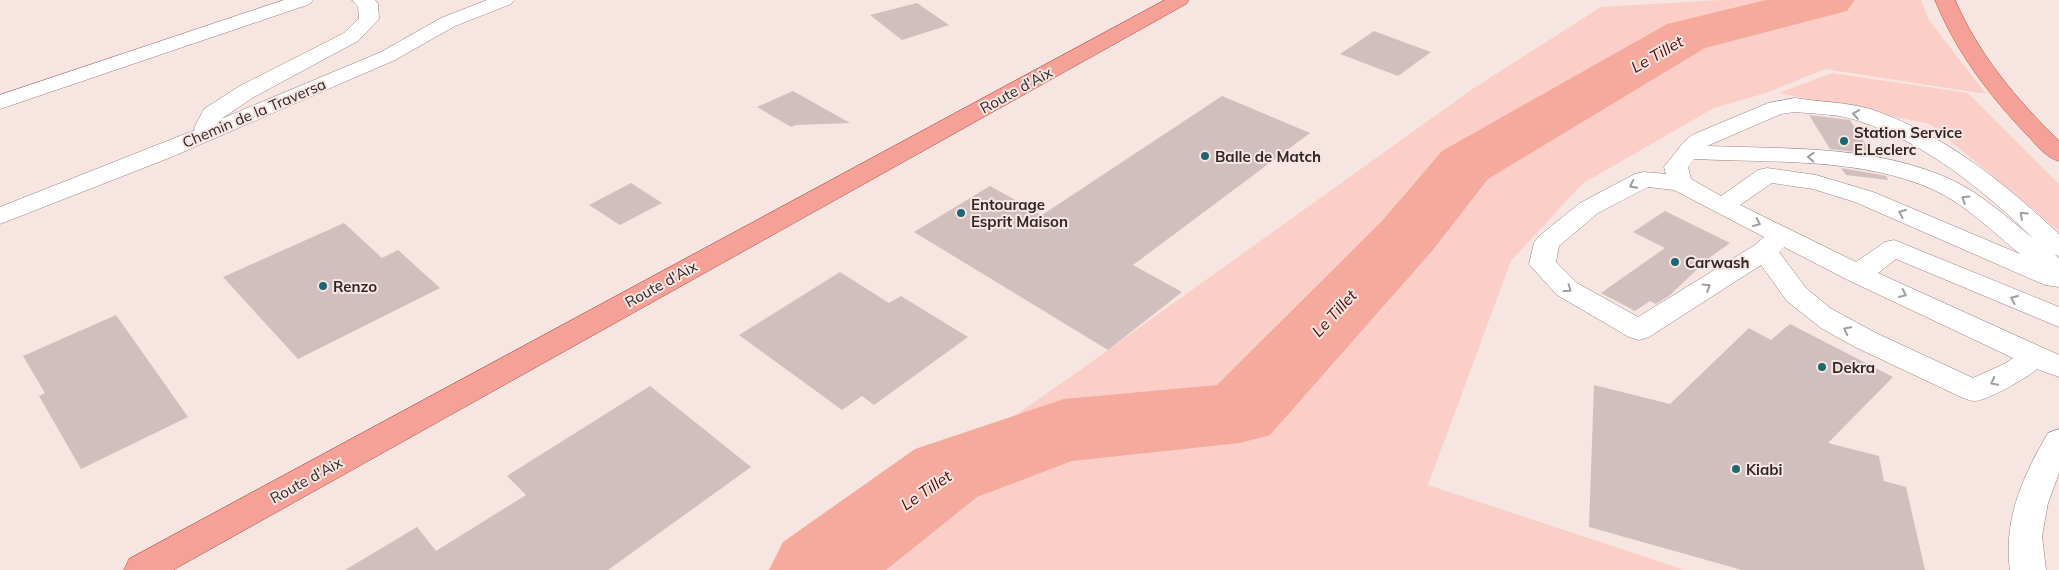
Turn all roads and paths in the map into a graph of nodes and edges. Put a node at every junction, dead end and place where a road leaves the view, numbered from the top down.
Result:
1 (303, 0) edge
2 (362, 0) edge
3 (504, 0) edge
4 (1180, 0) edge
5 (1945, 0) edge
6 (0, 102) edge
7 (200, 136) junction
8 (1688, 152) junction
9 (2059, 154) edge
10 (1680, 183) junction
11 (1722, 206) junction
12 (0, 216) edge
13 (1773, 243) junction
14 (2059, 248) edge
15 (2059, 272) edge
16 (1858, 274) junction
17 (2059, 281) edge
18 (2059, 318) edge
19 (2047, 361) edge
20 (2059, 441) edge
21 (142, 570) edge
22 (2028, 570) edge

1 - 6 street
2 - 7 street
3 - 7 street, Chemin de la Traversa
4 - 21 main road, Route d'Aix
5 - 9 main road
7 - 12 street, Chemin de la Traversa
8 - 10 street
14 -> 8 street
15 -> 8 street
10 - 11 street
10 -> 13 street
11 -> 13 street
17 -> 11 street
13 - 16 street
19 -> 13 street
18 -> 16 street
16 -> 19 street
20 - 22 street

